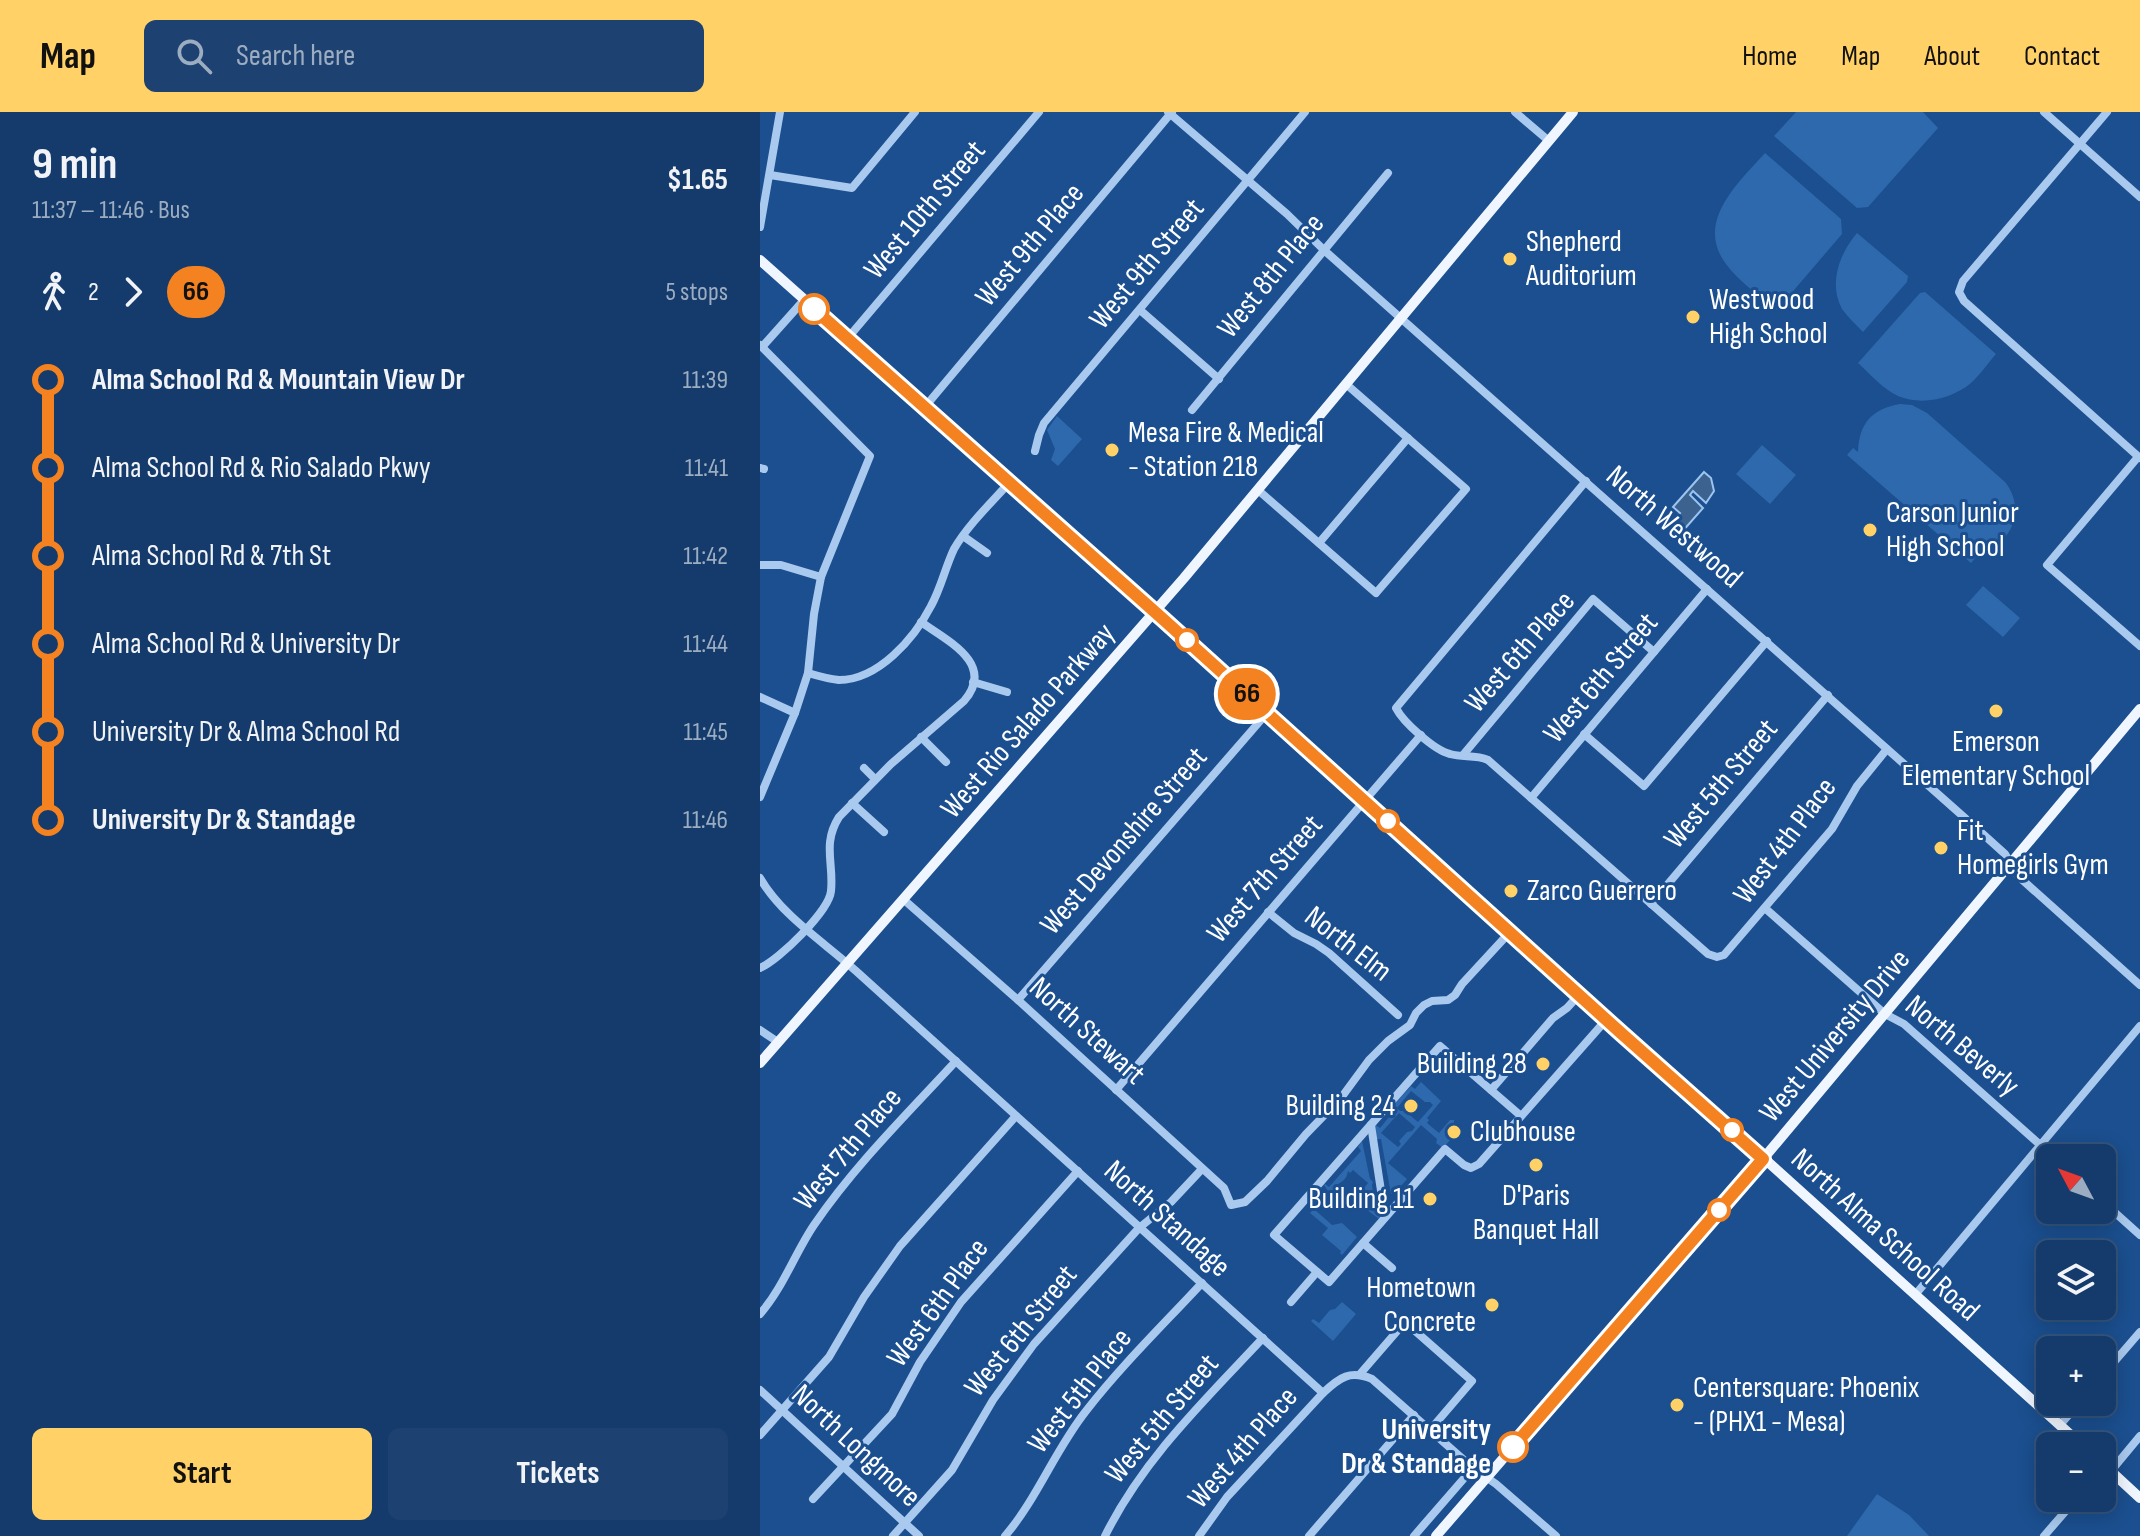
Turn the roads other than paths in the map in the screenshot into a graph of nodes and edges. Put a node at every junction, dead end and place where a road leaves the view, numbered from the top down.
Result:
1 (780, 112) edge
2 (915, 112) edge
3 (1039, 112) edge
4 (1305, 112) edge
5 (1515, 112) edge
6 (1573, 112) edge
7 (2044, 112) edge
8 (2107, 112) edge
9 (1170, 113) edge
10 (1549, 141) junction
11 (2080, 143) junction
12 (1388, 173) dead end
13 (770, 175) junction
14 (1248, 180) junction
15 (2140, 197) edge
16 (760, 227) edge
17 (1325, 251) junction
18 (760, 260) edge
19 (804, 300) junction
20 (1140, 310) junction
21 (1401, 318) junction
22 (847, 339) junction
23 (761, 346) edge
24 (1219, 379) junction
25 (1346, 384) junction
26 (924, 408) junction
27 (1192, 410) dead end
28 (1408, 438) junction
29 (1035, 451) dead end
30 (2139, 458) edge
31 (1586, 481) junction
32 (1009, 483) junction
33 (1258, 490) junction
34 (963, 536) junction
35 (1319, 543) junction
36 (987, 553) dead end
37 (760, 565) edge
38 (821, 577) junction
39 (1707, 589) junction
40 (1155, 612) junction
41 (921, 622) junction
42 (1767, 641) junction
43 (2140, 646) edge
44 (1654, 652) junction
45 (808, 673) junction
46 (973, 682) junction
47 (1007, 692) dead end
48 (1828, 695) junction
49 (760, 697) edge
50 (2140, 709) edge
51 (795, 713) junction
52 (1267, 713) junction
53 (1584, 734) junction
54 (1421, 735) junction
55 (921, 737) junction
56 (1887, 749) junction
57 (1463, 755) junction
58 (946, 762) dead end
59 (864, 768) dead end
60 (875, 779) junction
61 (760, 797) edge
62 (1531, 798) junction
63 (1365, 801) junction
64 (852, 803) junction
65 (884, 832) dead end
66 (2011, 864) junction
67 (760, 878) edge
68 (903, 899) junction
69 (1651, 904) junction
70 (1766, 909) junction
71 (1268, 912) junction
72 (805, 928) junction
73 (1510, 932) junction
74 (848, 964) junction
75 (760, 968) edge
76 (2140, 985) edge
77 (1579, 995) junction
78 (1018, 1000) junction
79 (1885, 1014) junction
80 (1398, 1015) dead end
81 (1606, 1020) junction
82 (2140, 1026) edge
83 (760, 1030) edge
84 (778, 1042) junction
85 (956, 1061) junction
86 (760, 1063) edge
87 (1116, 1090) junction
88 (1491, 1090) junction
89 (1016, 1116) junction
90 (1521, 1116) junction
91 (1371, 1125) junction
92 (2039, 1144) edge
93 (2041, 1144) edge
94 (2036, 1150) edge
95 (1763, 1159) junction
96 (1202, 1169) junction
97 (1078, 1171) junction
98 (2116, 1214) edge
99 (1385, 1217) junction
100 (1139, 1228) junction
101 (2140, 1235) edge
102 (1363, 1243) junction
103 (1392, 1268) dead end
104 (1317, 1272) junction
105 (1202, 1283) junction
106 (1915, 1295) junction
107 (1291, 1302) dead end
108 (760, 1314) edge
109 (2140, 1332) edge
110 (1263, 1338) junction
111 (2116, 1360) edge
112 (1360, 1374) junction
113 (760, 1390) edge
114 (1323, 1393) junction
115 (783, 1411) junction
116 (1414, 1415) junction
117 (2068, 1416) edge
118 (2060, 1425) junction
119 (1430, 1430) junction
120 (2068, 1432) edge
121 (760, 1435) edge
122 (2140, 1436) edge
123 (2116, 1457) edge
124 (844, 1467) junction
125 (1473, 1468) junction
126 (2116, 1476) edge
127 (1486, 1478) junction
128 (2140, 1497) edge
129 (813, 1499) dead end
130 (2065, 1512) edge
131 (905, 1523) junction
132 (893, 1536) edge
133 (919, 1536) edge
134 (1005, 1536) edge
135 (1105, 1536) edge
136 (1199, 1536) edge
137 (1309, 1536) edge
138 (1414, 1536) edge
139 (1436, 1536) edge
140 (1556, 1536) edge
141 (2044, 1536) edge

1 - 13 street
2 - 13 street
3 - 22 street, West 10th Street
4 - 14 street, West 9th Street
5 - 10 street
6 - 10 main road, West Rio Salado Parkway
7 - 11 street
8 - 11 street
9 - 14 street, North Westwood
9 - 26 street, West 9th Place
10 - 21 main road, West Rio Salado Parkway
11 - 15 street
11 - 30 street
12 - 17 street, West 8th Place
13 - 16 street
14 - 17 street, North Westwood
14 - 20 street, West 9th Street
17 - 21 street, North Westwood
17 - 24 street, West 8th Place
18 - 19 main road, North Alma School Road
19 - 22 main road, North Alma School Road
19 - 23 street
20 - 24 street
20 - 29 street, West 9th Street
21 - 25 main road, West Rio Salado Parkway
21 - 31 street, North Westwood
22 - 26 main road, North Alma School Road
23 - 38 street
24 - 27 street, West 8th Place
25 - 28 street
25 - 33 main road, West Rio Salado Parkway
26 - 32 main road, North Alma School Road
28 - 35 street
28 - 35 street
30 - 43 street
31 - 39 street, North Westwood
31 - 54 street
32 - 34 street
32 - 40 main road, North Alma School Road
33 - 35 street
33 - 40 main road, West Rio Salado Parkway
34 - 36 street
34 - 41 street
37 - 38 street
38 - 45 street
39 - 42 street, North Westwood
39 - 44 street, West 6th Street
40 - 52 main road, North Alma School Road
40 - 68 main road, West Rio Salado Parkway
41 - 45 street
41 - 46 street
42 - 48 street, North Westwood
42 - 53 street
44 - 53 street, West 6th Street
44 - 57 street, West 6th Place
45 - 51 street
46 - 47 street
46 - 55 street
48 - 56 street, North Westwood
48 - 69 street, West 5th Street
49 - 51 street
50 - 66 main road, West University Drive
51 - 61 street
52 - 63 main road, North Alma School Road
52 - 78 street, West Devonshire Street
53 - 62 street, West 6th Street
54 - 57 street
54 - 63 street, West 7th Street
55 - 58 street
55 - 60 street
56 - 66 street, North Westwood
56 - 70 street, West 4th Place
57 - 62 street
59 - 60 street
60 - 64 street
62 - 69 street
63 - 71 street, West 7th Street
63 - 73 main road, North Alma School Road
64 - 65 street
64 - 72 street
66 - 76 street, North Westwood
66 - 79 main road, West University Drive
67 - 72 street, North Standage
68 - 74 main road, West Rio Salado Parkway
68 - 78 street, North Stewart
69 - 70 street, West 4th Place
70 - 79 street, North Beverly
71 - 80 street, North Elm
71 - 87 street, West 7th Street
72 - 74 street, North Standage
72 - 75 street
73 - 77 main road, North Alma School Road
73 - 96 street, North Stewart
74 - 84 main road, West Rio Salado Parkway
74 - 85 street, North Standage
77 - 81 main road, North Alma School Road
77 - 88 street
78 - 87 street, North Stewart
79 - 92 street, North Beverly
79 - 95 main road, West University Drive
81 - 90 street
81 - 95 main road, North Alma School Road
82 - 93 street
83 - 84 street
84 - 86 main road, West Rio Salado Parkway
85 - 89 street, North Standage
85 - 108 street, West 7th Place
87 - 96 street, North Stewart
88 - 90 street
88 - 91 street
89 - 97 street, North Standage
89 - 115 street
90 - 99 street
91 - 99 street
91 - 104 street
94 - 106 street
95 - 106 main road, North Alma School Road
95 - 127 main road, West University Drive
96 - 100 street, West 6th Street
97 - 100 street, North Standage
97 - 124 street, West 6th Place
98 - 101 street
99 - 102 street
100 - 105 street, North Standage
100 - 131 street, West 6th Street
102 - 103 street
102 - 104 street
104 - 107 street
105 - 110 street, North Standage
105 - 134 street, West 5th Place
106 - 118 main road, North Alma School Road
109 - 111 street
110 - 114 street, North Standage
110 - 135 street, West 5th Street
112 - 114 street
112 - 116 street
112 - 119 street
113 - 115 street, North Longmore
114 - 136 street, West 4th Place
115 - 121 street
115 - 124 street, North Longmore
116 - 119 street
116 - 137 street
117 - 118 street
118 - 120 main road, North Alma School Road
119 - 125 street
122 - 123 street
124 - 129 street, West 6th Place
124 - 131 street, North Longmore
125 - 127 street
125 - 138 street
126 - 128 main road
127 - 139 main road, West University Drive
127 - 140 street
130 - 141 street
131 - 132 street, West 6th Street
131 - 133 street, North Longmore

